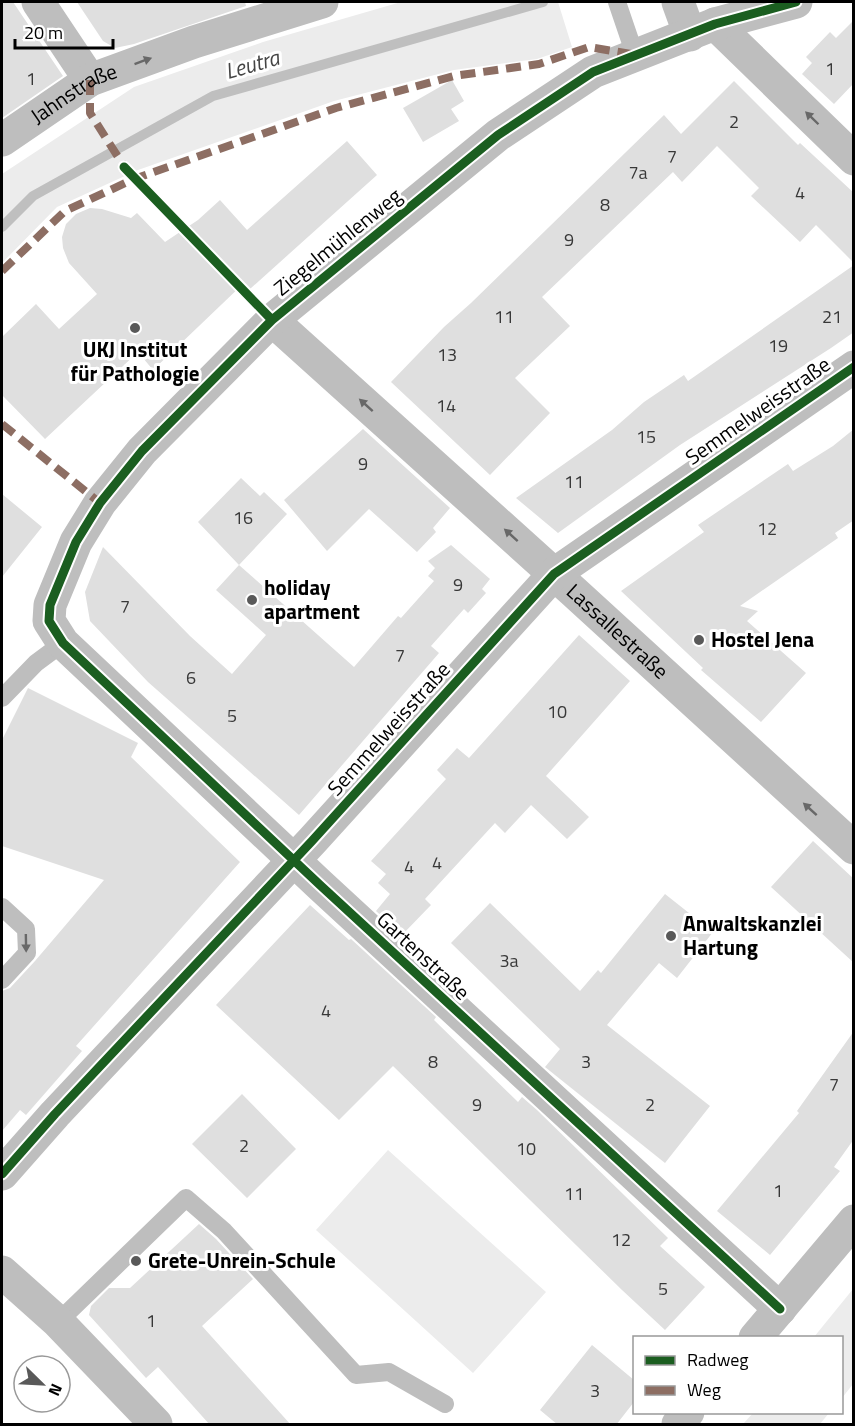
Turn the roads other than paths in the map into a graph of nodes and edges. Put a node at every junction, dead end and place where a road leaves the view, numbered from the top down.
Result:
1 (38, 2) edge
2 (322, 2) edge
3 (617, 2) edge
4 (678, 2) edge
5 (796, 2) edge
6 (702, 29) junction
7 (635, 55) junction
8 (90, 80) junction
9 (2, 140) edge
10 (854, 159) edge
11 (272, 320) junction
12 (854, 367) edge
13 (554, 574) junction
14 (56, 632) junction
15 (2, 698) edge
16 (854, 848) edge
17 (294, 860) junction
18 (2, 907) edge
19 (2, 980) edge
20 (2, 1174) edge
21 (854, 1221) edge
22 (2, 1272) edge
23 (780, 1309) junction
24 (58, 1322) junction
25 (757, 1336) edge
26 (445, 1404) dead end
27 (156, 1425) edge

1 - 8 street
8 -> 2 street, Jahnstraße
3 - 7 lane
4 - 6 street
5 - 6 street, Ziegelmühlenweg
6 - 7 street, Ziegelmühlenweg
10 -> 6 street
7 - 11 street, Ziegelmühlenweg
8 - 9 street, Jahnstraße
13 -> 11 street, Lassallestraße
11 - 14 street, Ziegelmühlenweg
12 - 13 street, Semmelweisstraße
16 -> 13 street, Lassallestraße
13 - 17 street, Semmelweisstraße
14 - 15 lane
14 - 17 street, Gartenstraße
17 - 20 street, Semmelweisstraße
17 - 23 street, Gartenstraße
18 -> 19 lane
21 - 23 street
22 - 24 street
23 - 25 street
24 - 26 lane
24 - 27 street

